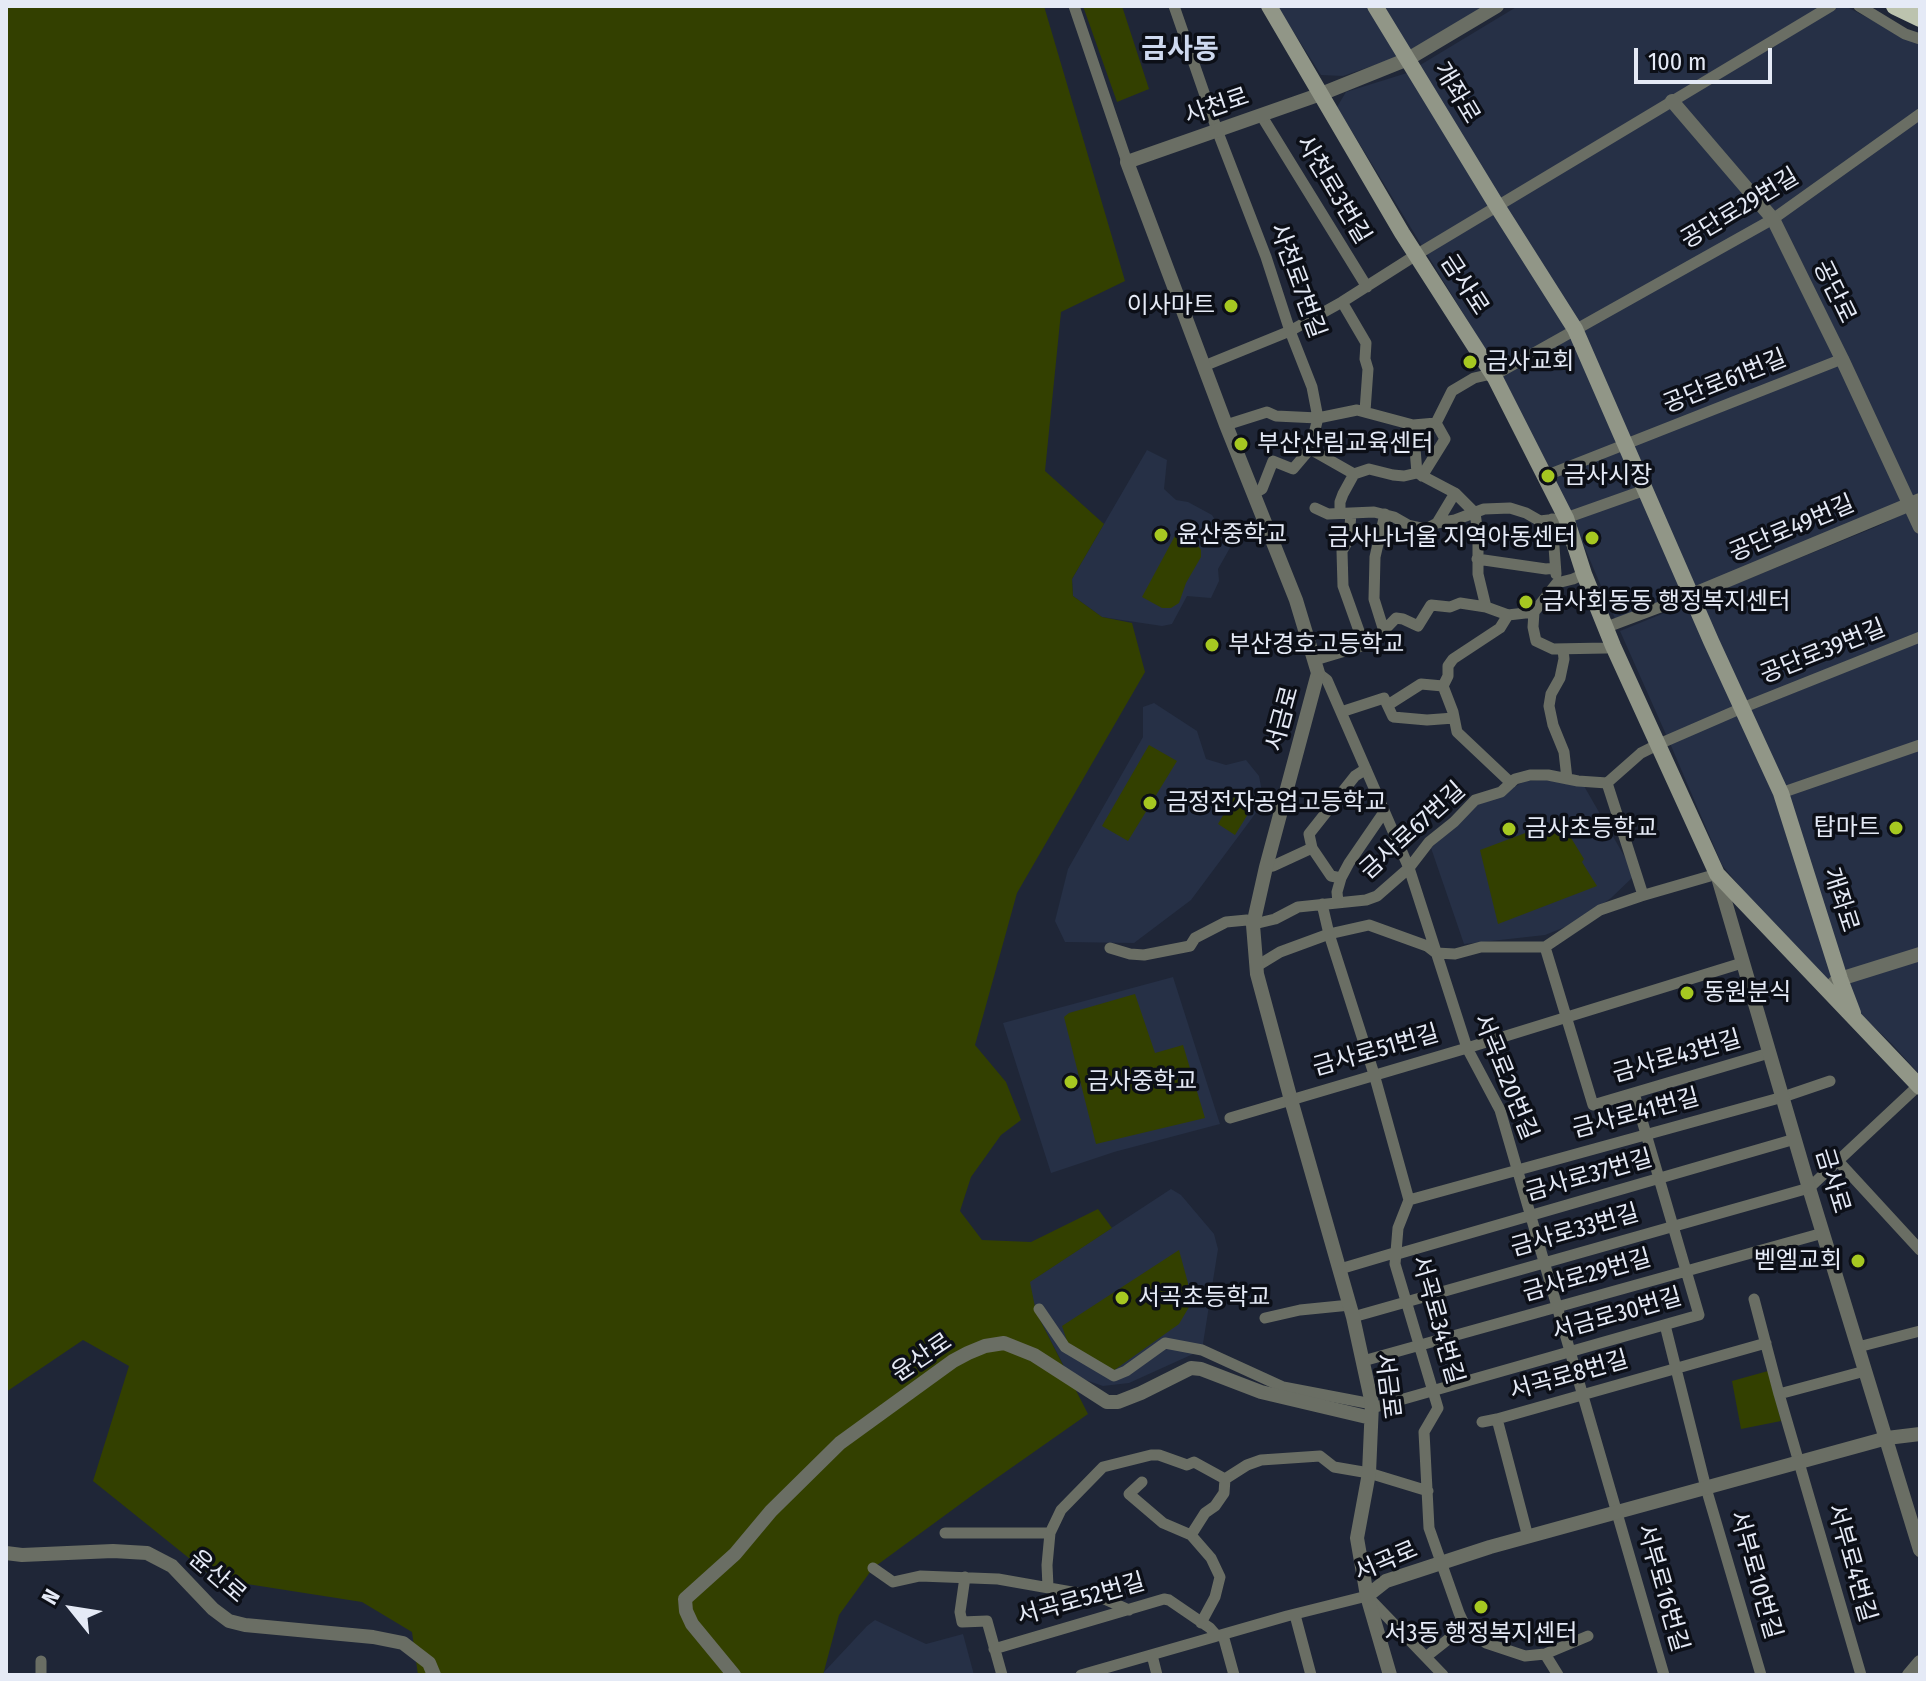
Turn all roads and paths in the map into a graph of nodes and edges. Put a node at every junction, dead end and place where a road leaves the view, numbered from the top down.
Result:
1 (1074, 6) edge
2 (1174, 6) edge
3 (1269, 6) edge
4 (1375, 6) edge
5 (1497, 6) edge
6 (1831, 6) edge
7 (1859, 6) edge
8 (1895, 6) edge
9 (1920, 18) edge
10 (1920, 39) edge
11 (1408, 59) junction
12 (1321, 94) junction
13 (1672, 101) junction
14 (1261, 115) junction
15 (1918, 117) edge
16 (1217, 130) junction
17 (1127, 162) junction
18 (1497, 206) junction
19 (1773, 219) junction
20 (1416, 255) junction
21 (1367, 287) junction
22 (1342, 302) junction
23 (1575, 329) junction
24 (1290, 331) junction
25 (1842, 359) junction
26 (1204, 366) junction
27 (1493, 376) junction
28 (1365, 411) junction
29 (1318, 418) junction
30 (1436, 423) junction
31 (1226, 425) junction
32 (1413, 425) junction
33 (1625, 446) junction
34 (1310, 449) junction
35 (1354, 474) junction
36 (1420, 474) junction
37 (1545, 476) junction
38 (1645, 490) junction
39 (1455, 493) junction
40 (1253, 494) junction
41 (1915, 502) edge
42 (1315, 508) dead end
43 (1346, 513) junction
44 (1475, 513) junction
45 (1385, 514) junction
46 (1559, 518) junction
47 (1437, 523) junction
48 (1920, 527) edge
49 (1477, 559) junction
50 (1555, 568) junction
51 (1584, 574) junction
52 (1557, 583) junction
53 (1692, 595) junction
54 (1486, 607) junction
55 (1534, 612) junction
56 (1508, 615) junction
57 (1607, 627) junction
58 (1384, 631) junction
59 (1920, 637) edge
60 (1364, 645) junction
61 (1613, 646) junction
62 (1563, 649) junction
63 (1317, 666) junction
64 (1443, 686) junction
65 (1386, 701) junction
66 (1742, 708) junction
67 (1341, 712) junction
68 (1454, 718) junction
69 (1659, 744) junction
70 (1920, 745) edge
71 (1366, 769) junction
72 (1567, 779) junction
73 (1511, 783) junction
74 (1607, 783) junction
75 (1781, 793) junction
76 (1384, 812) junction
77 (1312, 848) junction
78 (1266, 867) junction
79 (1409, 868) junction
80 (1717, 874) junction
81 (1341, 878) junction
82 (1643, 895) junction
83 (1338, 903) junction
84 (1322, 904) junction
85 (1755, 915) junction
86 (1254, 924) junction
87 (1733, 929) junction
88 (1329, 934) junction
89 (1545, 947) junction
90 (1110, 948) dead end
91 (1436, 953) junction
92 (1920, 954) edge
93 (1742, 963) junction
94 (1257, 966) junction
95 (1840, 979) junction
96 (1825, 989) junction
97 (1566, 1016) junction
98 (1857, 1021) junction
99 (1467, 1048) junction
100 (1769, 1053) junction
101 (1374, 1074) junction
102 (1830, 1081) dead end
103 (1919, 1086) edge
104 (1634, 1093) junction
105 (1783, 1097) junction
106 (1291, 1100) junction
107 (1230, 1118) dead end
108 (1646, 1135) junction
109 (1795, 1139) junction
110 (1839, 1162) junction
111 (1518, 1170) junction
112 (1659, 1179) junction
113 (1809, 1188) junction
114 (1409, 1200) junction
115 (1531, 1216) junction
116 (1673, 1227) junction
117 (1823, 1233) junction
118 (1920, 1250) edge
119 (1394, 1254) junction
120 (1545, 1263) junction
121 (1340, 1269) junction
122 (1686, 1271) junction
123 (1754, 1299) dead end
124 (1406, 1302) junction
125 (1557, 1307) junction
126 (1039, 1309) dead end
127 (1352, 1311) junction
128 (1265, 1318) dead end
129 (1665, 1325) junction
130 (1920, 1331) edge
131 (1766, 1343) junction
132 (1419, 1345) junction
133 (1858, 1347) junction
134 (1570, 1351) junction
135 (1363, 1361) junction
136 (1676, 1369) junction
137 (1865, 1371) junction
138 (1433, 1390) junction
139 (1779, 1394) junction
140 (1583, 1395) junction
141 (1372, 1410) junction
142 (1497, 1419) junction
143 (1482, 1422) dead end
144 (1920, 1434) edge
145 (1887, 1438) junction
146 (1800, 1463) junction
147 (1369, 1473) junction
148 (1225, 1479) junction
149 (1142, 1482) dead end
150 (1706, 1488) junction
151 (1428, 1491) junction
152 (1617, 1512) junction
153 (945, 1533) dead end
154 (1050, 1533) junction
155 (1191, 1535) junction
156 (1528, 1537) junction
157 (1920, 1550) edge
158 (6, 1553) edge
159 (1441, 1563) junction
160 (873, 1568) dead end
161 (965, 1577) junction
162 (1048, 1587) junction
163 (1367, 1596) junction
164 (1129, 1610) junction
165 (1295, 1615) junction
166 (1201, 1623) junction
167 (1465, 1626) junction
168 (1220, 1636) junction
169 (1588, 1636) dead end
170 (994, 1649) junction
171 (1545, 1654) junction
172 (1152, 1655) junction
173 (1427, 1656) junction
174 (41, 1661) dead end
175 (1920, 1662) edge
176 (41, 1675) edge
177 (434, 1675) edge
178 (734, 1675) edge
179 (1002, 1675) edge
180 (1081, 1675) edge
181 (1157, 1675) edge
182 (1234, 1675) edge
183 (1311, 1675) edge
184 (1390, 1675) edge
185 (1443, 1675) edge
186 (1558, 1675) edge
187 (1664, 1675) edge
188 (1761, 1675) edge
189 (1861, 1675) edge
190 (1909, 1675) edge

1 - 17 street
2 - 16 street, 사천로7번길
3 - 12 main road, 금사로
4 - 11 main road, 개좌로
5 - 11 street, 사천로
6 - 13 street
7 - 10 street
8 - 9 highway
11 - 12 street, 사천로
11 - 18 main road, 개좌로
12 - 14 street, 사천로
12 - 20 main road, 금사로
13 - 18 street
13 - 19 street, 공단로
14 - 16 street, 사천로
14 - 21 street, 사천로3번길
15 - 19 street, 공단로29번길
16 - 17 street, 사천로
16 - 24 street, 사천로7번길
17 - 26 street, 서금로
18 - 20 street
18 - 23 main road, 개좌로
19 - 23 street, 공단로29번길
19 - 25 street, 공단로
20 - 21 street
20 - 27 main road, 금사로
21 - 22 street
22 - 24 street
22 - 28 street
23 - 27 street
23 - 33 main road, 개좌로
24 - 26 street
24 - 29 street, 사천로7번길
25 - 33 street, 공단로61번길
25 - 41 street, 공단로
26 - 31 street, 서금로
27 - 30 street
27 - 37 main road, 금사로
28 - 29 street
28 - 32 street
29 - 31 street
29 - 34 street, 사천로7번길
30 - 32 street
30 - 36 street
31 - 40 street, 서금로
32 - 36 street
33 - 37 street
33 - 38 main road, 개좌로
34 - 35 street
34 - 40 street
35 - 36 street
35 - 43 street
36 - 39 street
37 - 46 main road, 금사로
38 - 46 street
38 - 53 main road, 개좌로
39 - 44 street
39 - 47 street
40 - 63 street, 서금로
41 - 48 street, 공단로
41 - 53 street, 공단로49번길
42 - 43 street
43 - 45 street
43 - 60 street
44 - 46 street
44 - 47 street
44 - 49 street
45 - 47 street
45 - 58 street
46 - 50 street
46 - 51 main road, 금사로
49 - 50 street
49 - 54 street
50 - 52 street
51 - 52 street
51 - 57 main road, 금사로
52 - 55 street
53 - 57 street
53 - 66 main road, 개좌로
54 - 56 street
54 - 58 street
55 - 56 street
55 - 62 street
56 - 64 street
57 - 61 main road, 금사로
58 - 60 street
59 - 66 street, 공단로39번길
60 - 63 street
61 - 62 street
61 - 69 main road, 금사로
62 - 72 street
63 - 67 street, 서곡로20번길
63 - 78 street, 서금로
64 - 65 street
64 - 68 street
65 - 67 street
65 - 68 street
66 - 69 street
66 - 75 main road, 개좌로
67 - 71 street, 서곡로20번길
68 - 73 street
69 - 74 street
69 - 80 main road, 금사로
70 - 75 street
71 - 76 street, 서곡로20번길
71 - 77 street
72 - 73 street, 금사로67번길
72 - 74 street, 금사로67번길
73 - 79 street, 금사로67번길
74 - 82 street
75 - 95 main road, 개좌로
76 - 79 street, 서곡로20번길
76 - 81 street, 금사로67번길
77 - 78 street
77 - 81 street
78 - 86 street, 서금로
79 - 83 street, 금사로67번길
79 - 91 street, 서곡로20번길
80 - 82 street
80 - 85 main road, 금사로
80 - 87 street, 금사로
81 - 83 street, 금사로67번길
82 - 89 street
83 - 84 street, 금사로67번길
84 - 86 street, 금사로67번길
84 - 88 street
85 - 87 street
85 - 96 main road, 금사로
86 - 90 street, 금사로67번길
86 - 94 street, 서금로
87 - 93 street, 금사로
88 - 91 street
88 - 94 street
88 - 101 street
89 - 91 street
89 - 97 street
91 - 99 street, 서곡로20번길
92 - 95 street
93 - 97 street, 금사로51번길
93 - 100 street, 금사로
94 - 106 street, 서금로
95 - 96 street
95 - 98 main road, 개좌로
96 - 98 main road, 금사로
97 - 99 street, 금사로51번길
97 - 104 street, 금사로43번길
98 - 103 main road, 개좌로
99 - 101 street, 금사로51번길
99 - 111 street, 서곡로20번길
100 - 104 street, 금사로43번길
100 - 105 street, 금사로
101 - 106 street, 금사로51번길
101 - 114 street
102 - 105 street
103 - 110 street
104 - 108 street, 서금로30번길
105 - 108 street, 금사로41번길
105 - 109 street, 금사로
106 - 107 street, 금사로51번길
106 - 121 street, 서금로
108 - 111 street, 금사로41번길
108 - 112 street, 서금로30번길
109 - 112 street, 금사로37번길
109 - 113 street, 금사로
110 - 113 street
110 - 118 street
111 - 114 street, 금사로41번길
111 - 115 street, 서곡로20번길
112 - 115 street, 금사로37번길
112 - 116 street, 서금로30번길
113 - 116 street, 금사로33번길
113 - 117 street, 금사로
114 - 119 street, 서곡로34번길
115 - 119 street, 금사로37번길
115 - 120 street, 서곡로20번길
116 - 120 street, 금사로33번길
116 - 122 street, 서금로30번길
117 - 122 street, 금사로29번길
117 - 133 street, 금사로
119 - 121 street, 금사로37번길
119 - 124 street, 서곡로34번길
120 - 124 street, 금사로33번길
120 - 125 street, 서곡로20번길
121 - 127 street, 서금로
122 - 125 street, 금사로29번길
122 - 129 street, 서금로30번길
123 - 131 street
124 - 127 street, 금사로33번길
124 - 132 street, 서곡로34번길
125 - 132 street, 금사로29번길
125 - 134 street, 서곡로20번길
126 - 141 street
127 - 128 street
127 - 135 street, 서금로
129 - 134 street, 서금로30번길
129 - 136 street
130 - 133 street
131 - 136 street, 서곡로8번길
131 - 139 street
132 - 135 street, 금사로29번길
132 - 138 street, 서곡로34번길
133 - 137 street, 금사로
134 - 138 street, 서금로30번길
134 - 140 street, 서곡로20번길
135 - 141 street, 서금로
136 - 140 street, 서곡로8번길
136 - 150 street
137 - 139 street
137 - 145 street, 금사로
138 - 141 street, 서금로30번길
138 - 151 street, 서곡로34번길
139 - 146 street
140 - 142 street, 서곡로8번길
140 - 152 street, 서곡로20번길
141 - 147 street, 서금로
141 - 178 street, 윤산로
142 - 143 street
142 - 156 street, 서곡로8번길
144 - 145 street, 서곡로
145 - 146 street, 서곡로
145 - 157 street, 금사로
146 - 150 street, 서곡로
146 - 189 street, 서부로4번길
147 - 148 street
147 - 151 street
147 - 163 street, 서금로
148 - 154 street
148 - 155 street
149 - 155 street
150 - 152 street, 서곡로
150 - 188 street, 서부로10번길
151 - 159 street, 서곡로34번길
152 - 156 street, 서곡로
152 - 187 street, 서부로16번길
153 - 154 street
154 - 162 street
155 - 166 street
156 - 159 street, 서곡로
158 - 177 street, 윤산로
159 - 163 street, 서곡로
159 - 167 street, 서곡로34번길
160 - 161 street
161 - 162 street
161 - 170 street
162 - 164 street
163 - 165 street, 서곡로
163 - 173 street
163 - 184 street, 서금로
164 - 166 street, 서곡로52번길
164 - 170 street, 서곡로52번길
165 - 168 street, 서곡로
165 - 183 street
166 - 168 street, 서곡로52번길
167 - 171 street
167 - 173 street
168 - 172 street, 서곡로
168 - 182 street
169 - 171 street
170 - 179 street
171 - 186 street
172 - 180 street, 서곡로
172 - 181 street
173 - 185 street
174 - 176 street
175 - 190 street

